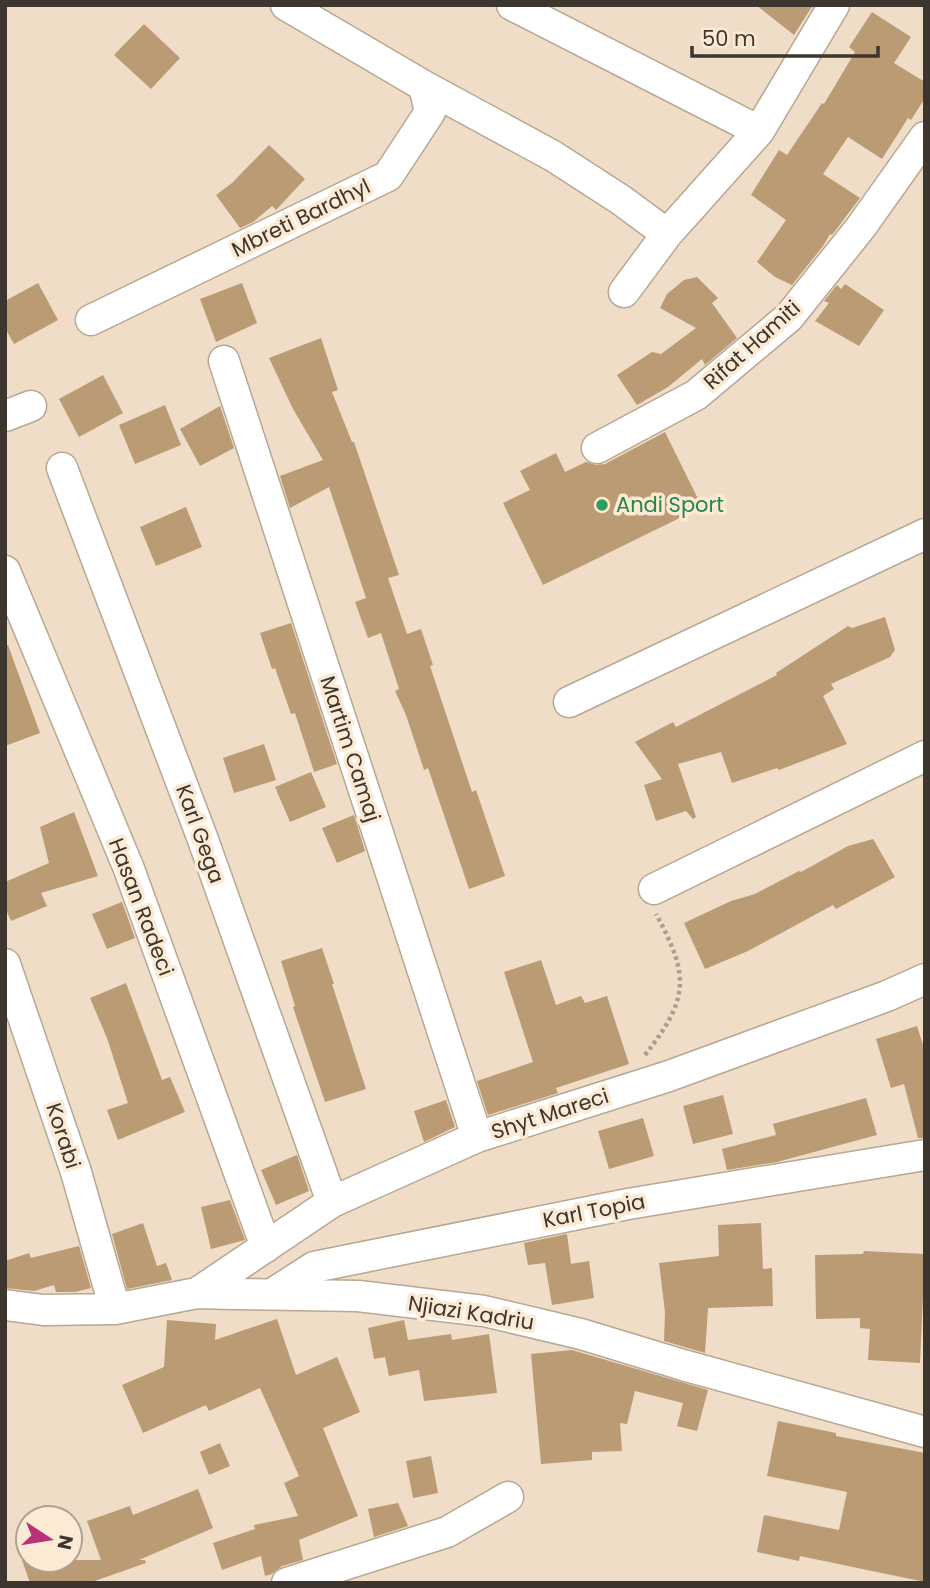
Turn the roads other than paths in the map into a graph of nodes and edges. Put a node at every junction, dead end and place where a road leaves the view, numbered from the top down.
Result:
1 (286, 5) edge
2 (512, 5) edge
3 (834, 5) edge
4 (424, 86) junction
5 (759, 131) junction
6 (925, 137) edge
7 (667, 234) junction
8 (624, 292) dead end
9 (91, 320) dead end
10 (224, 361) dead end
11 (597, 447) dead end
12 (62, 468) dead end
13 (925, 534) edge
14 (5, 571) edge
15 (569, 702) dead end
16 (925, 756) edge
17 (654, 889) road end
18 (5, 964) edge
19 (925, 979) edge
20 (477, 1137) junction
21 (925, 1155) edge
22 (332, 1202) junction
23 (266, 1247) junction
24 (197, 1293) junction
25 (272, 1294) junction
26 (5, 1305) edge
27 (115, 1309) junction
28 (925, 1432) edge
29 (508, 1497) dead end
30 (287, 1583) edge

1 - 4 street
2 - 5 street
3 - 5 street
4 - 7 street
4 - 9 street, Mbreti Bardhyl
5 - 7 street
6 - 11 street, Rifat Hamiti
7 - 8 street
10 - 20 street, Martim Camaj
12 - 22 street, Karl Gega
13 - 15 street
14 - 23 street, Hasan Radeci
16 - 17 street
18 - 27 street, Korabi
19 - 20 street, Shyt Mareci
20 - 22 street, Shyt Mareci
21 - 25 street, Karl Topia
22 - 23 street, Shyt Mareci
23 - 24 street, Shyt Mareci
24 - 25 street, Njiazi Kadriu
24 - 27 street, Njiazi Kadriu
25 - 28 street, Njiazi Kadriu
26 - 27 street, Njiazi Kadriu
29 - 30 street

